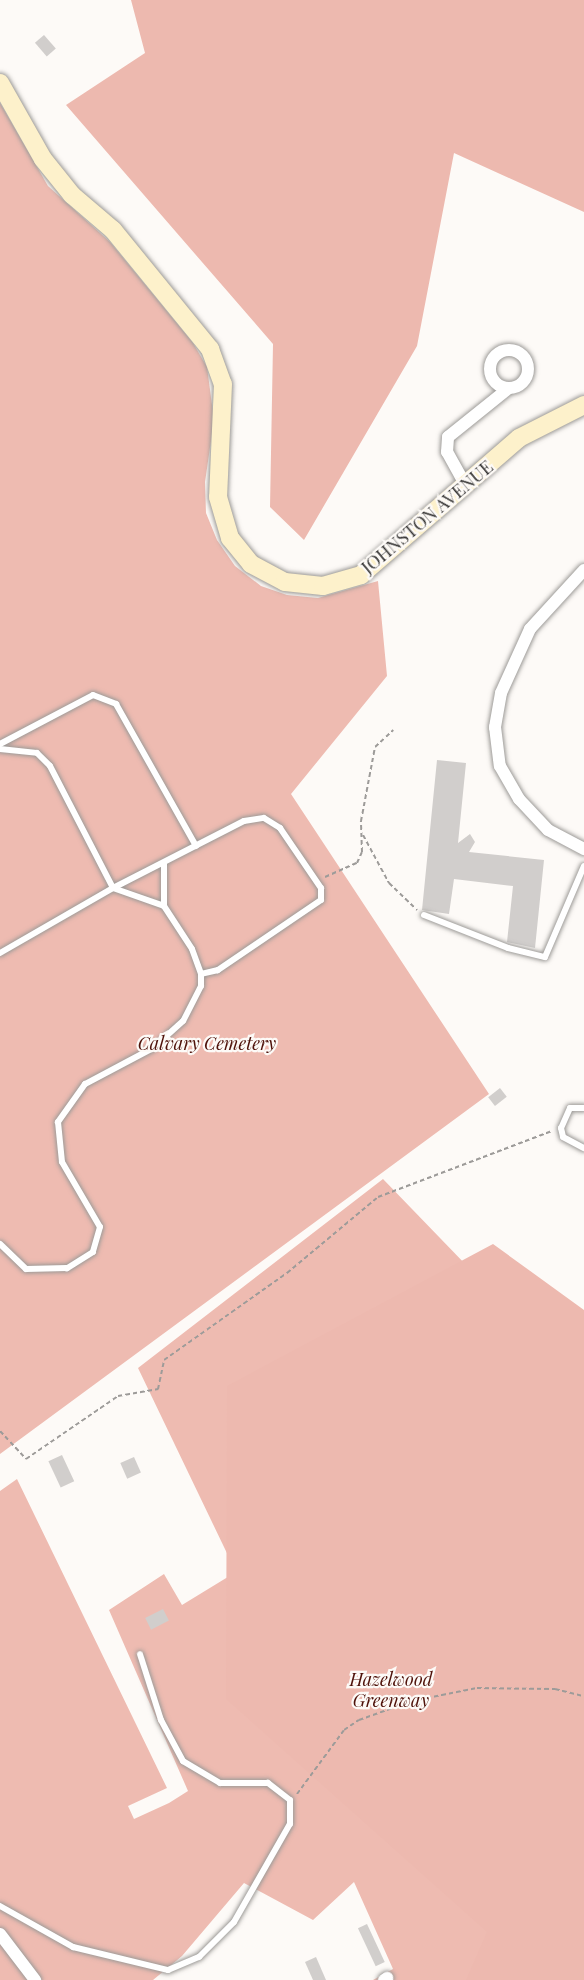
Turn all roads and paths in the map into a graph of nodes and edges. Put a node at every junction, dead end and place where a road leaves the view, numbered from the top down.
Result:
1 (0, 83) edge
2 (493, 380) junction
3 (509, 388) junction
4 (487, 402) junction
5 (584, 405) edge
6 (466, 486) junction
7 (584, 570) edge
8 (393, 730) dead end
9 (0, 744) edge
10 (0, 749) edge
11 (362, 833) junction
12 (196, 846) junction
13 (584, 849) edge
14 (164, 863) junction
15 (584, 866) edge
16 (113, 888) junction
17 (321, 888) junction
18 (164, 906) junction
19 (424, 915) joint
20 (0, 953) edge
21 (201, 974) junction
22 (584, 1108) edge
23 (561, 1128) junction
24 (584, 1148) edge
25 (0, 1244) edge
26 (0, 1431) edge
27 (140, 1654) dead end
28 (584, 1696) edge
29 (290, 1800) junction
30 (0, 1906) edge
31 (0, 1934) edge
32 (35, 1980) edge

1 - 6 street, JOHNSTON AVENUE
2 - 3 street
2 - 3 street
2 - 4 street
3 - 4 street
4 - 6 street
5 - 6 street, JOHNSTON AVENUE
7 - 13 street
8 - 11 path
9 - 12 lane
10 - 16 lane
11 - 17 path
11 - 19 path
12 - 14 lane
12 - 17 lane
14 - 16 lane
14 - 18 lane
15 - 19 lane
16 - 18 lane
16 - 20 lane
17 - 21 lane
18 - 21 lane
21 - 25 lane
22 - 23 lane
23 - 24 lane
23 - 26 path
27 - 29 lane
28 - 29 path
29 - 30 lane
31 - 32 street

